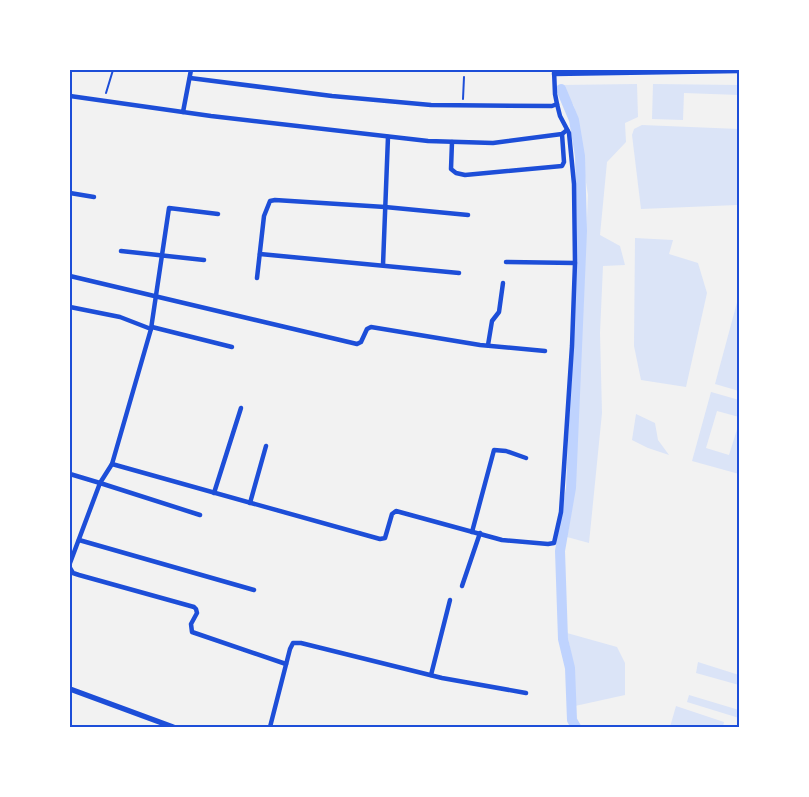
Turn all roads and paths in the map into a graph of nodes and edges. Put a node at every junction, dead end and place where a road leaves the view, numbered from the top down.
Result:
1 (113, 70) edge
2 (192, 70) edge
3 (716, 70) edge
4 (739, 71) edge
5 (554, 72) edge
6 (464, 77) dead end
7 (190, 78) junction
8 (70, 96) edge
9 (104, 100) junction
10 (557, 104) junction
11 (463, 106) junction
12 (182, 112) junction
13 (567, 130) junction
14 (562, 134) junction
15 (388, 137) junction
16 (452, 142) junction
17 (70, 193) edge
18 (94, 197) dead end
19 (385, 207) junction
20 (218, 214) dead end
21 (468, 214) dead end
22 (121, 250) dead end
23 (260, 254) junction
24 (163, 256) junction
25 (204, 260) dead end
26 (506, 262) dead end
27 (575, 264) junction
28 (383, 265) junction
29 (460, 272) dead end
30 (70, 276) edge
31 (257, 278) dead end
32 (503, 283) dead end
33 (157, 297) junction
34 (70, 307) edge
35 (152, 328) junction
36 (488, 345) junction
37 (232, 347) dead end
38 (545, 351) dead end
39 (241, 408) dead end
40 (266, 446) dead end
41 (526, 458) dead end
42 (112, 464) junction
43 (70, 474) edge
44 (100, 483) junction
45 (214, 493) junction
46 (250, 503) junction
47 (200, 515) dead end
48 (472, 532) junction
49 (480, 534) junction
50 (79, 540) junction
51 (70, 563) edge
52 (70, 568) edge
53 (462, 586) dead end
54 (254, 590) dead end
55 (450, 600) dead end
56 (286, 664) junction
57 (430, 675) junction
58 (70, 689) edge
59 (526, 693) dead end
60 (173, 727) edge
61 (270, 727) edge

1 - 9 path
2 - 7 street
3 - 4 street
3 - 5 street
5 - 10 street
6 - 11 path
7 - 11 street
7 - 12 street
8 - 9 street
9 - 12 street
10 - 11 street
10 - 13 street
12 - 15 street
13 - 14 street
13 - 27 street
14 - 16 street
14 - 16 street
15 - 16 street
15 - 19 street
17 - 18 street
19 - 21 street
19 - 23 street
19 - 28 street
20 - 24 street
22 - 24 street
23 - 28 street
23 - 31 street
24 - 25 street
24 - 33 street
26 - 27 street
27 - 49 street
28 - 29 street
30 - 33 street
32 - 36 street
33 - 35 street
33 - 36 street
34 - 35 street
35 - 37 street
35 - 42 street
36 - 38 street
39 - 45 street
40 - 46 street
41 - 48 street
42 - 44 street
42 - 45 street
43 - 44 street
44 - 47 street
44 - 50 street
45 - 46 street
46 - 48 street
48 - 49 street
49 - 53 street
50 - 51 street
50 - 54 street
52 - 56 street
55 - 57 street
56 - 57 street
56 - 61 street
57 - 59 street
58 - 60 street

